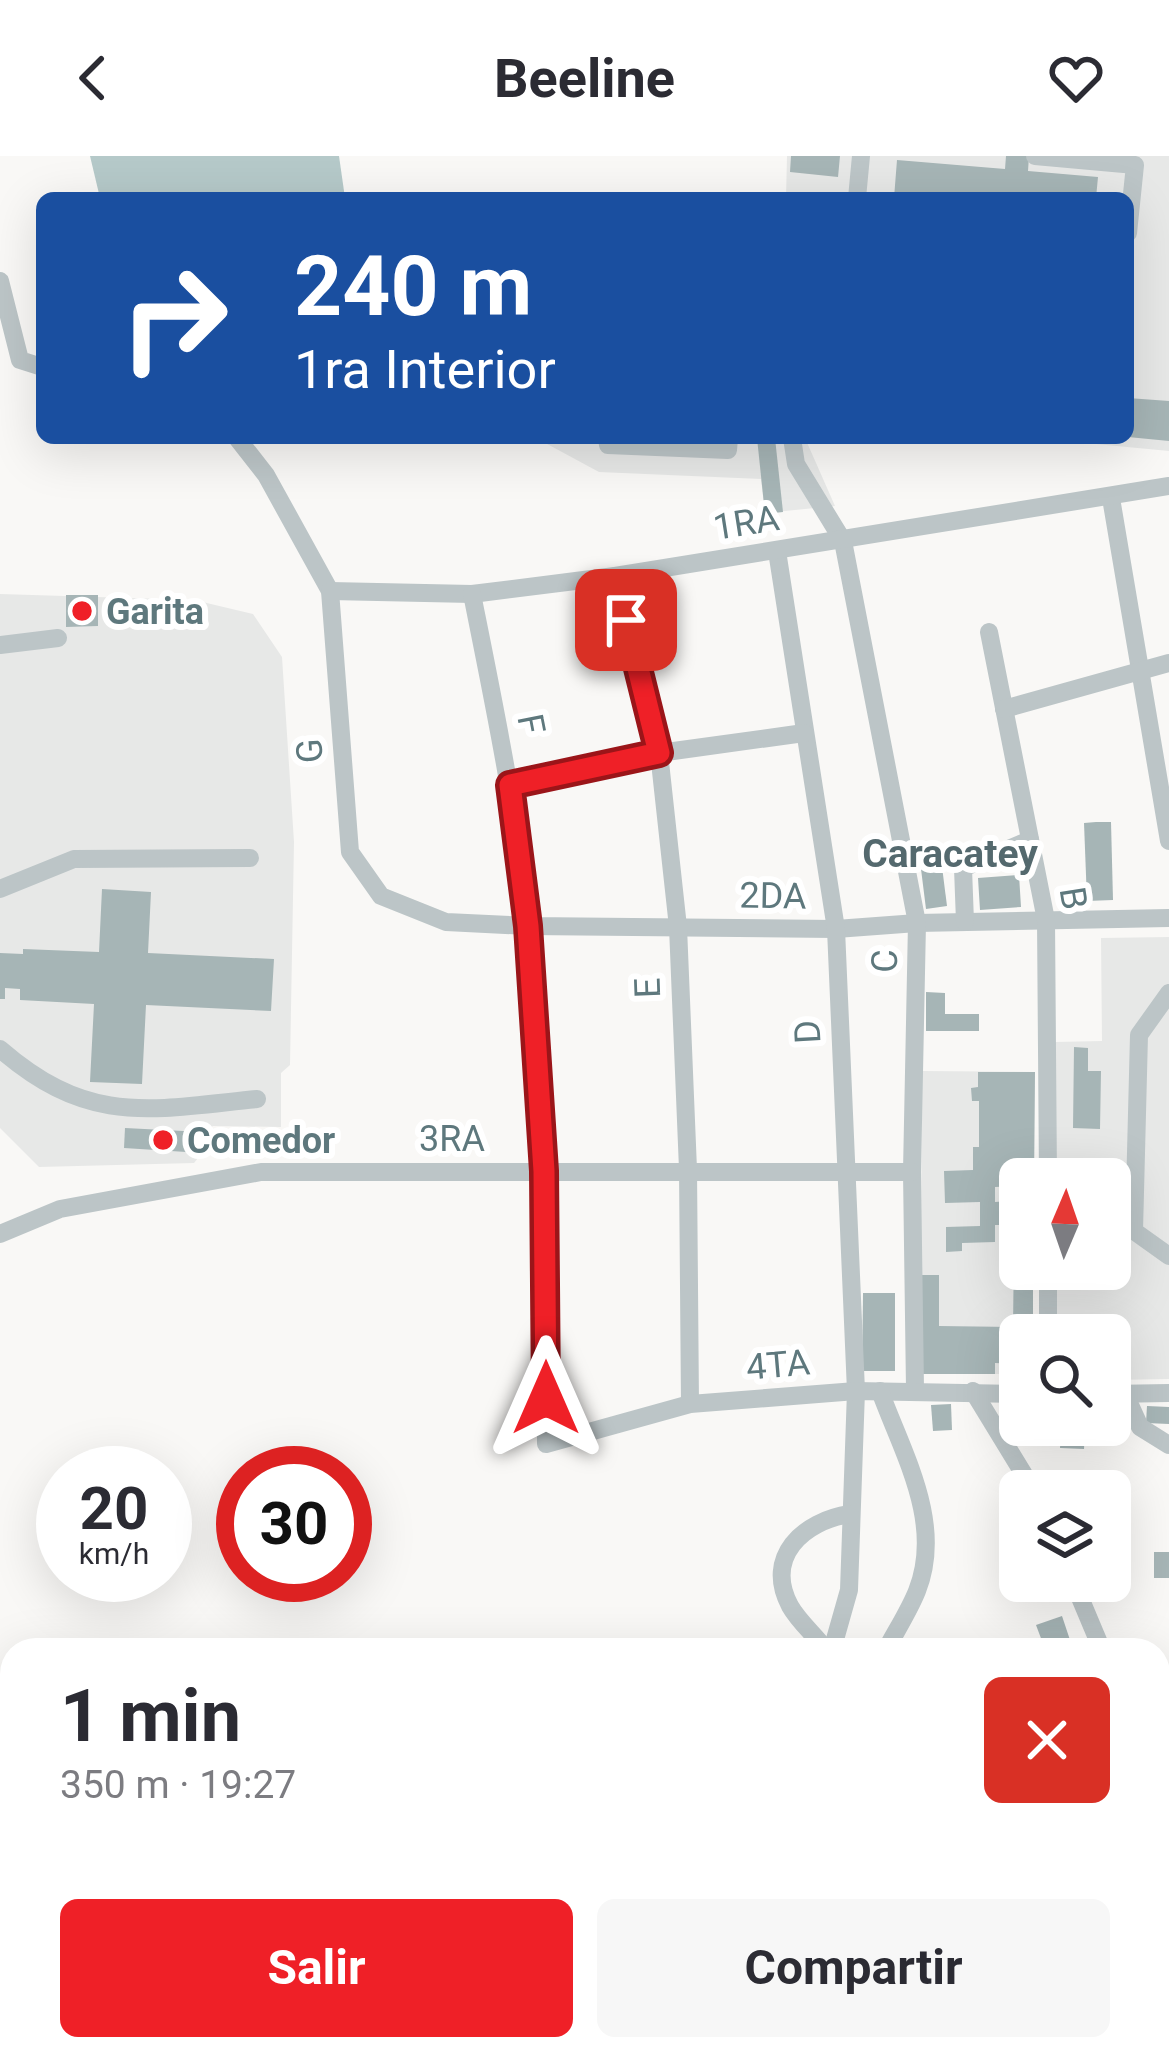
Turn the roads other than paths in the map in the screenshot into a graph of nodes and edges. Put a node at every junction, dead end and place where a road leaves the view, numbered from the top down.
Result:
1 (860, 156) edge
2 (1035, 156) edge
3 (857, 192) edge
4 (1132, 192) edge
5 (0, 281) edge
6 (36, 365) edge
7 (242, 444) edge
8 (608, 444) edge
9 (728, 444) edge
10 (793, 444) edge
11 (1169, 486) edge
12 (1111, 498) junction
13 (843, 541) junction
14 (777, 551) junction
15 (615, 576) junction
16 (330, 591) junction
17 (472, 594) junction
18 (988, 632) dead end
19 (58, 638) dead end
20 (0, 644) edge
21 (1169, 663) edge
22 (1142, 670) junction
23 (1004, 710) junction
24 (804, 733) junction
25 (659, 753) junction
26 (510, 785) junction
27 (1168, 819) edge
28 (1030, 840) junction
29 (1169, 841) edge
30 (250, 859) dead end
31 (0, 889) edge
32 (381, 896) joint
33 (1169, 918) edge
34 (1046, 920) junction
35 (964, 922) junction
36 (917, 923) junction
37 (528, 926) junction
38 (678, 927) junction
39 (836, 929) junction
40 (1169, 993) edge
41 (0, 1048) edge
42 (257, 1099) dead end
43 (1048, 1158) edge
44 (688, 1169) junction
45 (846, 1170) junction
46 (544, 1171) junction
47 (912, 1172) junction
48 (0, 1234) edge
49 (1169, 1256) edge
50 (915, 1389) junction
51 (856, 1391) junction
52 (880, 1391) junction
53 (973, 1391) junction
54 (999, 1393) edge
55 (1169, 1393) edge
56 (1131, 1394) edge
57 (690, 1404) junction
58 (1131, 1414) edge
59 (999, 1432) edge
60 (546, 1444) joint
61 (1169, 1445) edge
62 (850, 1514) junction
63 (1082, 1602) edge
64 (818, 1638) edge
65 (833, 1638) edge
66 (892, 1638) edge
67 (1097, 1638) edge

1 - 3 street
2 - 4 street
5 - 6 street
7 - 16 street
8 - 9 street
10 - 13 street
11 - 12 street, 1RA
12 - 13 street, 1RA
12 - 22 street
13 - 14 street, 1RA
13 - 36 street, C
14 - 15 street, 1RA
14 - 24 street, D
15 - 17 street, 1RA
15 - 25 street, E
16 - 17 street, 1RA
16 - 32 street, G
17 - 26 street, F
18 - 23 street, B
19 - 20 street
21 - 22 street
22 - 23 street
22 - 27 street
23 - 28 street, B
24 - 25 street
24 - 39 street, D
25 - 26 street
25 - 38 street, E
26 - 37 street, F
27 - 29 street
28 - 34 street, B
28 - 35 street
30 - 31 street
32 - 37 street, 2DA
33 - 34 street, 2DA
34 - 35 street, 2DA
34 - 43 street, B
35 - 36 street, 2DA
36 - 39 street, 2DA
36 - 47 street, C
37 - 38 street, 2DA
37 - 46 street, F
38 - 39 street, 2DA
38 - 44 street, E
39 - 45 street, D
40 - 49 street
41 - 42 street
44 - 45 street, 3RA
44 - 46 street, 3RA
44 - 57 street, E
45 - 47 street, 3RA
45 - 51 street, D
46 - 48 street, 3RA
46 - 60 street, F
47 - 50 street, C
50 - 52 street, 4TA
50 - 53 street, 4TA
51 - 52 street, 4TA
51 - 57 street, 4TA
51 - 62 street, D
52 - 66 street
53 - 54 street, 4TA
53 - 59 street
55 - 56 street
57 - 60 street, 4TA
58 - 61 street
62 - 64 street, D
62 - 65 street, D
63 - 67 street

